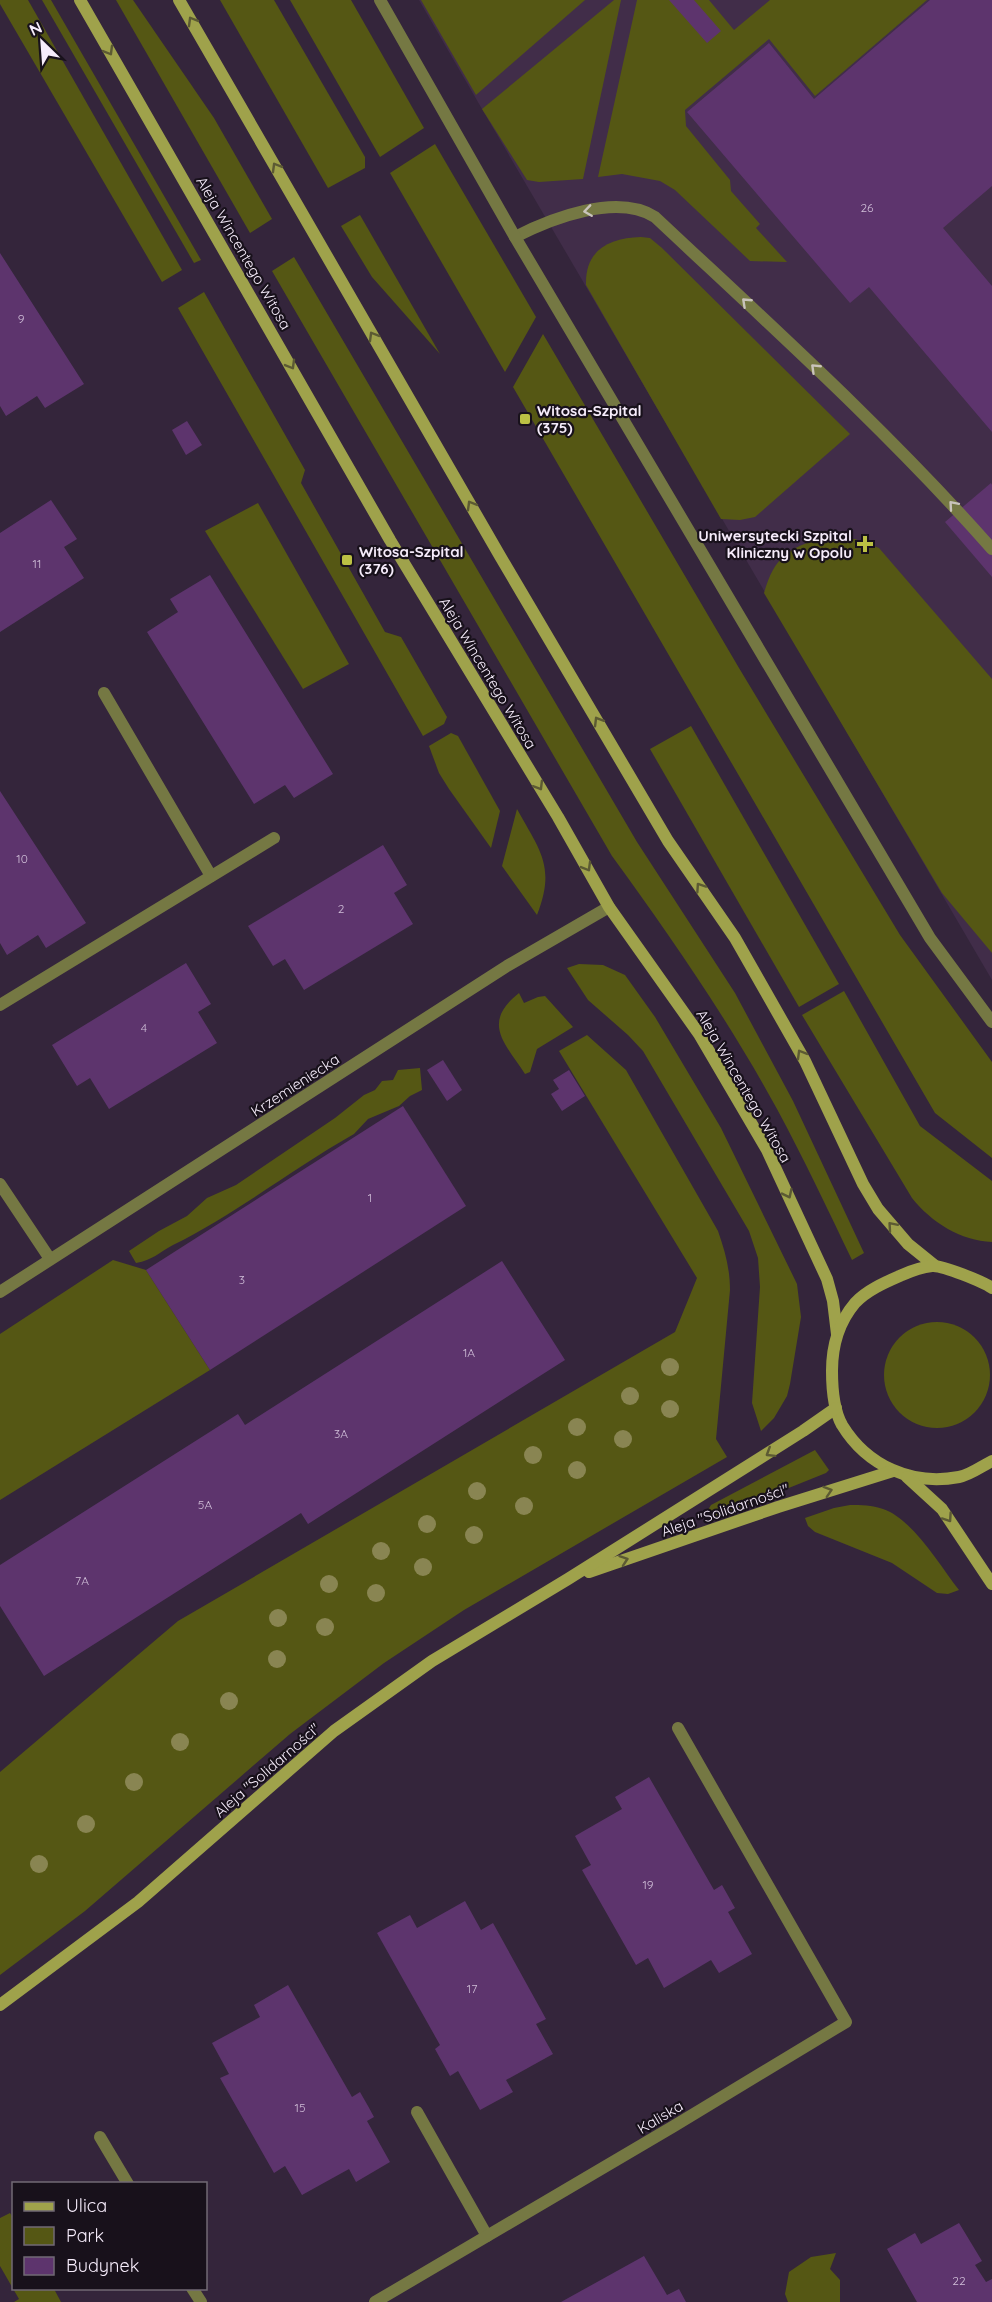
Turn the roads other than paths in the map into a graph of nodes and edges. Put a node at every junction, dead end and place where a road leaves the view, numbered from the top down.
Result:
1 (80, 0) edge
2 (179, 0) edge
3 (380, 0) edge
4 (515, 237) junction
5 (992, 549) edge
6 (104, 693) dead end
7 (274, 838) dead end
8 (211, 876) junction
9 (609, 907) junction
10 (0, 1005) edge
11 (992, 1022) edge
12 (0, 1184) edge
13 (50, 1259) junction
14 (934, 1265) junction
15 (990, 1285) edge
16 (0, 1292) edge
17 (837, 1334) junction
18 (836, 1408) junction
19 (992, 1461) edge
20 (893, 1471) junction
21 (908, 1477) junction
22 (568, 1579) junction
23 (992, 1584) edge
24 (678, 1728) dead end
25 (0, 2005) edge
26 (417, 2112) dead end
27 (100, 2137) dead end
28 (127, 2182) edge
29 (487, 2236) junction
30 (375, 2302) edge

1 -> 9 street, Aleja Wincentego Witosa
14 -> 2 street
3 - 4 street
5 -> 4 street
4 - 11 street
6 - 8 street
7 - 8 street
8 - 10 street
9 - 13 street, Krzemieniecka
9 -> 17 street, Aleja Wincentego Witosa
12 - 13 street
13 - 16 street, Krzemieniecka
14 - 15 street
14 - 17 street
17 - 18 street
18 - 20 street
18 -> 22 street, Aleja "Solidarności"
19 - 21 street
20 - 21 street
22 -> 20 street, Aleja "Solidarności"
21 -> 23 street
22 - 25 street, Aleja "Solidarności"
24 - 29 street, Kaliska
26 - 29 street
27 - 28 street
29 - 30 street, Kaliska

